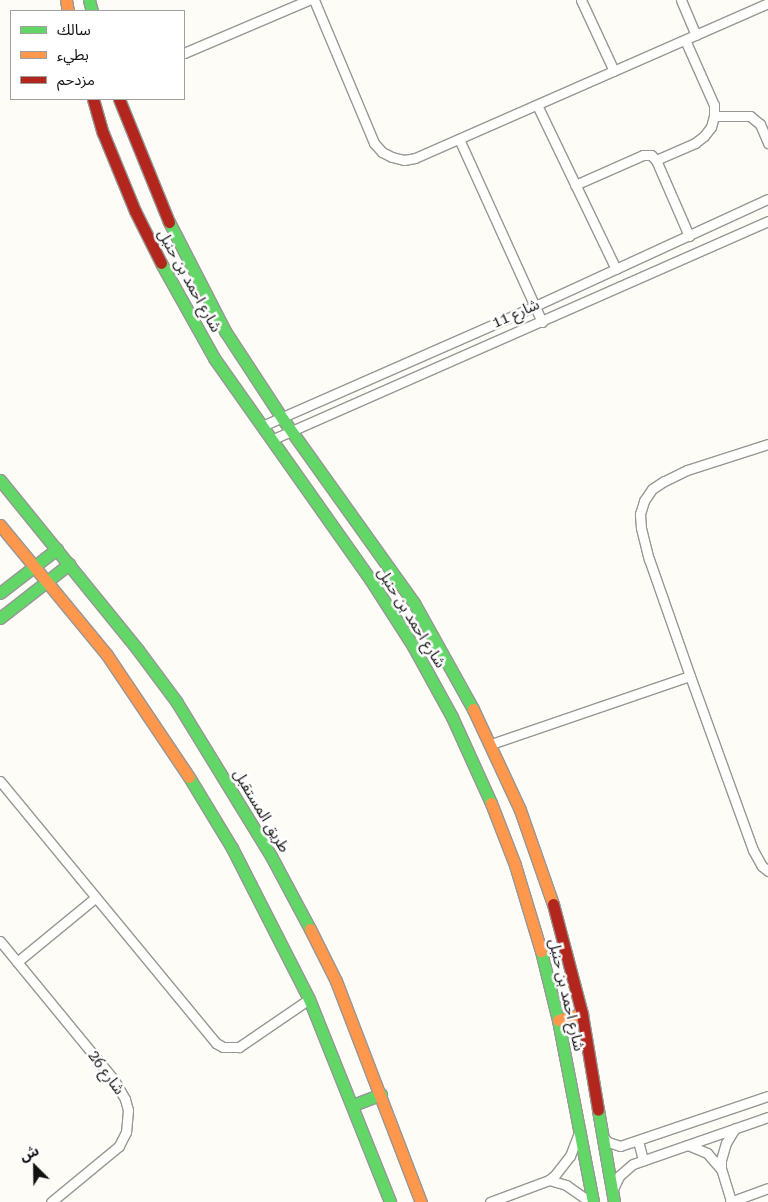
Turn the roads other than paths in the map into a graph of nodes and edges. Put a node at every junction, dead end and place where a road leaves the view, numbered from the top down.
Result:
1 (308, 0) edge
2 (314, 0) edge
3 (581, 0) edge
4 (681, 0) edge
5 (766, 5) edge
6 (696, 35) junction
7 (685, 40) junction
8 (185, 53) edge
9 (614, 71) junction
10 (92, 100) edge
11 (119, 100) edge
12 (537, 105) junction
13 (714, 116) junction
14 (459, 139) junction
15 (768, 143) edge
16 (656, 160) junction
17 (576, 185) junction
18 (768, 200) edge
19 (768, 220) edge
20 (689, 236) junction
21 (616, 269) junction
22 (535, 306) junction
23 (542, 322) junction
24 (320, 400) junction
25 (327, 416) junction
26 (282, 418) junction
27 (262, 426) junction
28 (291, 431) junction
29 (271, 440) junction
30 (768, 444) edge
31 (0, 480) edge
32 (0, 525) edge
33 (57, 549) junction
34 (69, 564) junction
35 (34, 566) junction
36 (47, 580) junction
37 (0, 593) edge
38 (0, 618) edge
39 (690, 676) junction
40 (491, 744) junction
41 (0, 781) edge
42 (768, 871) edge
43 (96, 897) junction
44 (0, 941) edge
45 (17, 962) junction
46 (309, 999) junction
47 (582, 1014) junction
48 (558, 1020) junction
49 (381, 1094) junction
50 (768, 1096) edge
51 (353, 1105) junction
52 (768, 1117) edge
53 (735, 1128) junction
54 (580, 1131) junction
55 (603, 1137) junction
56 (638, 1141) junction
57 (688, 1145) junction
58 (643, 1160) junction
59 (721, 1169) junction
60 (549, 1180) junction
61 (768, 1188) edge
62 (613, 1197) edge
63 (51, 1202) edge
64 (390, 1202) edge
65 (421, 1202) edge
66 (490, 1202) edge
67 (591, 1202) edge
68 (730, 1202) edge

1 - 8 street
2 - 14 street
3 - 9 street
4 - 6 street
5 - 6 street
6 - 7 street
7 - 9 street
7 - 13 street
9 - 12 street
10 - 27 street, شارع احمد بن حنبل
11 - 26 street, شارع احمد بن حنبل
12 - 14 street
12 - 17 street
13 - 15 street
13 - 16 street
14 - 22 street
16 - 17 street
16 - 20 street
17 - 21 street
18 - 20 street, شارع 11
19 - 23 street, شارع 11
20 - 21 street, شارع 11
21 - 22 street, شارع 11
22 - 23 street
22 - 24 street, شارع 11
23 - 25 street, شارع 11
24 - 25 street
24 - 26 street, شارع 11
25 - 28 street, شارع 11
26 - 27 street, شارع 11
26 - 28 street, شارع احمد بن حنبل
27 - 29 street, شارع احمد بن حنبل
28 - 29 street, شارع 11
28 - 40 street, شارع احمد بن حنبل
29 - 48 street, شارع احمد بن حنبل
30 - 39 street
31 - 33 street, طريق المستقبل
32 - 35 street
33 - 34 street, طريق المستقبل
33 - 35 street
34 - 36 street
34 - 49 street, طريق المستقبل
35 - 36 street
35 - 37 street
36 - 38 street
36 - 46 street
39 - 40 street
39 - 42 street
40 - 47 street, شارع احمد بن حنبل
41 - 43 street
43 - 45 street
43 - 46 street
44 - 45 street, شارع 26
45 - 63 street, شارع 26
46 - 51 street
47 - 48 street
47 - 55 street, شارع احمد بن حنبل
48 - 54 street, شارع احمد بن حنبل
49 - 51 street
49 - 65 street, طريق المستقبل
50 - 56 street
51 - 64 street
52 - 53 street
53 - 57 street
53 - 59 street
54 - 60 street
54 - 67 street, شارع احمد بن حنبل
55 - 56 street
55 - 62 street, شارع احمد بن حنبل
56 - 58 street
57 - 58 street
57 - 59 street
58 - 62 street
59 - 68 street
60 - 66 street
60 - 67 street
61 - 68 street

